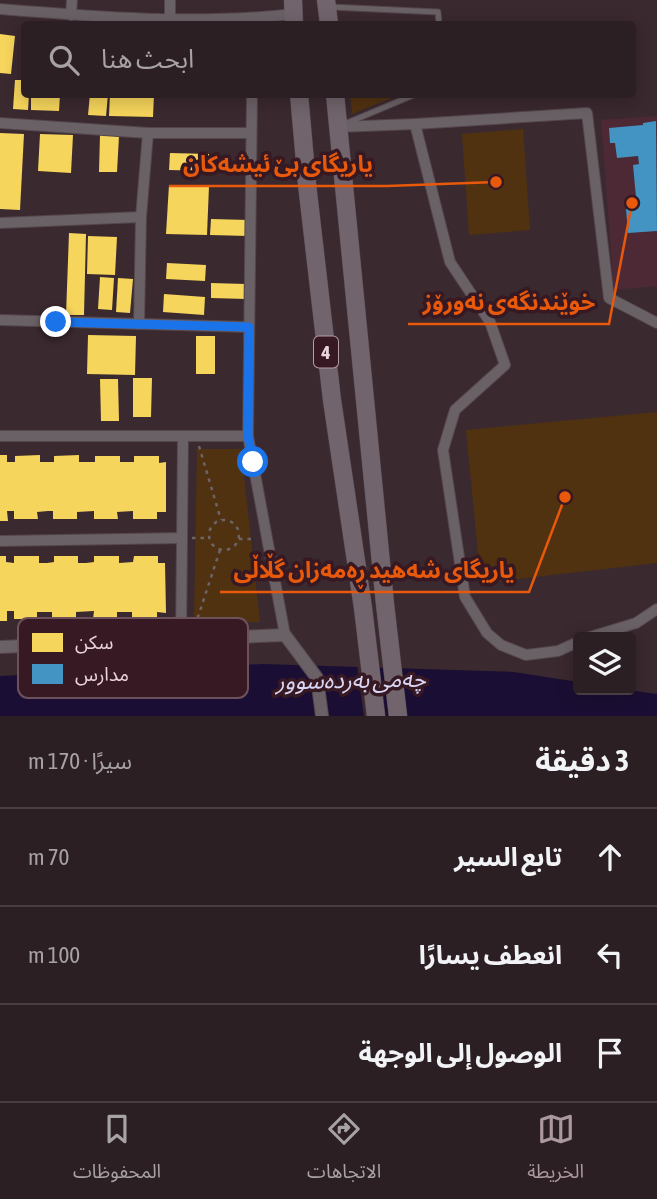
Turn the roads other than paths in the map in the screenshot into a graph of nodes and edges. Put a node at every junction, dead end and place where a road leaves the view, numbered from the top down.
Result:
1 (72, 0) edge
2 (170, 0) edge
3 (0, 9) edge
4 (327, 10) edge
5 (293, 13) edge
6 (71, 15) junction
7 (170, 19) junction
8 (253, 21) edge
9 (439, 21) edge
10 (252, 98) edge
11 (299, 98) edge
12 (335, 98) edge
13 (407, 98) edge
14 (0, 123) edge
15 (415, 124) junction
16 (338, 127) junction
17 (148, 133) junction
18 (251, 133) junction
19 (141, 217) junction
20 (0, 223) edge
21 (0, 320) edge
22 (657, 323) edge
23 (139, 324) junction
24 (249, 327) junction
25 (332, 400) junction
26 (365, 402) junction
27 (0, 436) edge
28 (183, 436) junction
29 (248, 436) junction
30 (182, 538) junction
31 (0, 541) edge
32 (657, 608) edge
33 (185, 618) edge
34 (608, 632) edge
35 (285, 635) junction
36 (248, 636) edge
37 (573, 644) edge
38 (18, 647) edge
39 (0, 648) edge
40 (322, 716) edge
41 (376, 716) edge
42 (398, 716) edge

1 - 6 street
2 - 7 street
3 - 6 street
4 - 9 lane
5 - 8 street
6 - 7 street
7 - 8 street
10 - 18 street
11 - 25 highway, 4
12 - 16 highway, 4
13 - 16 lane
14 - 17 street
15 - 16 street
15 - 22 street
15 - 37 street
16 - 26 highway, 4
17 - 18 street
17 - 19 street
18 - 24 street
19 - 20 street
19 - 23 street
21 - 23 street
23 - 24 street
24 - 29 street
25 - 26 highway
25 - 41 highway, 4
26 - 42 highway, 4
27 - 28 street
28 - 29 street
28 - 30 street
29 - 35 street
30 - 31 street
30 - 33 street
32 - 34 street
35 - 36 street
35 - 40 street
38 - 39 street

